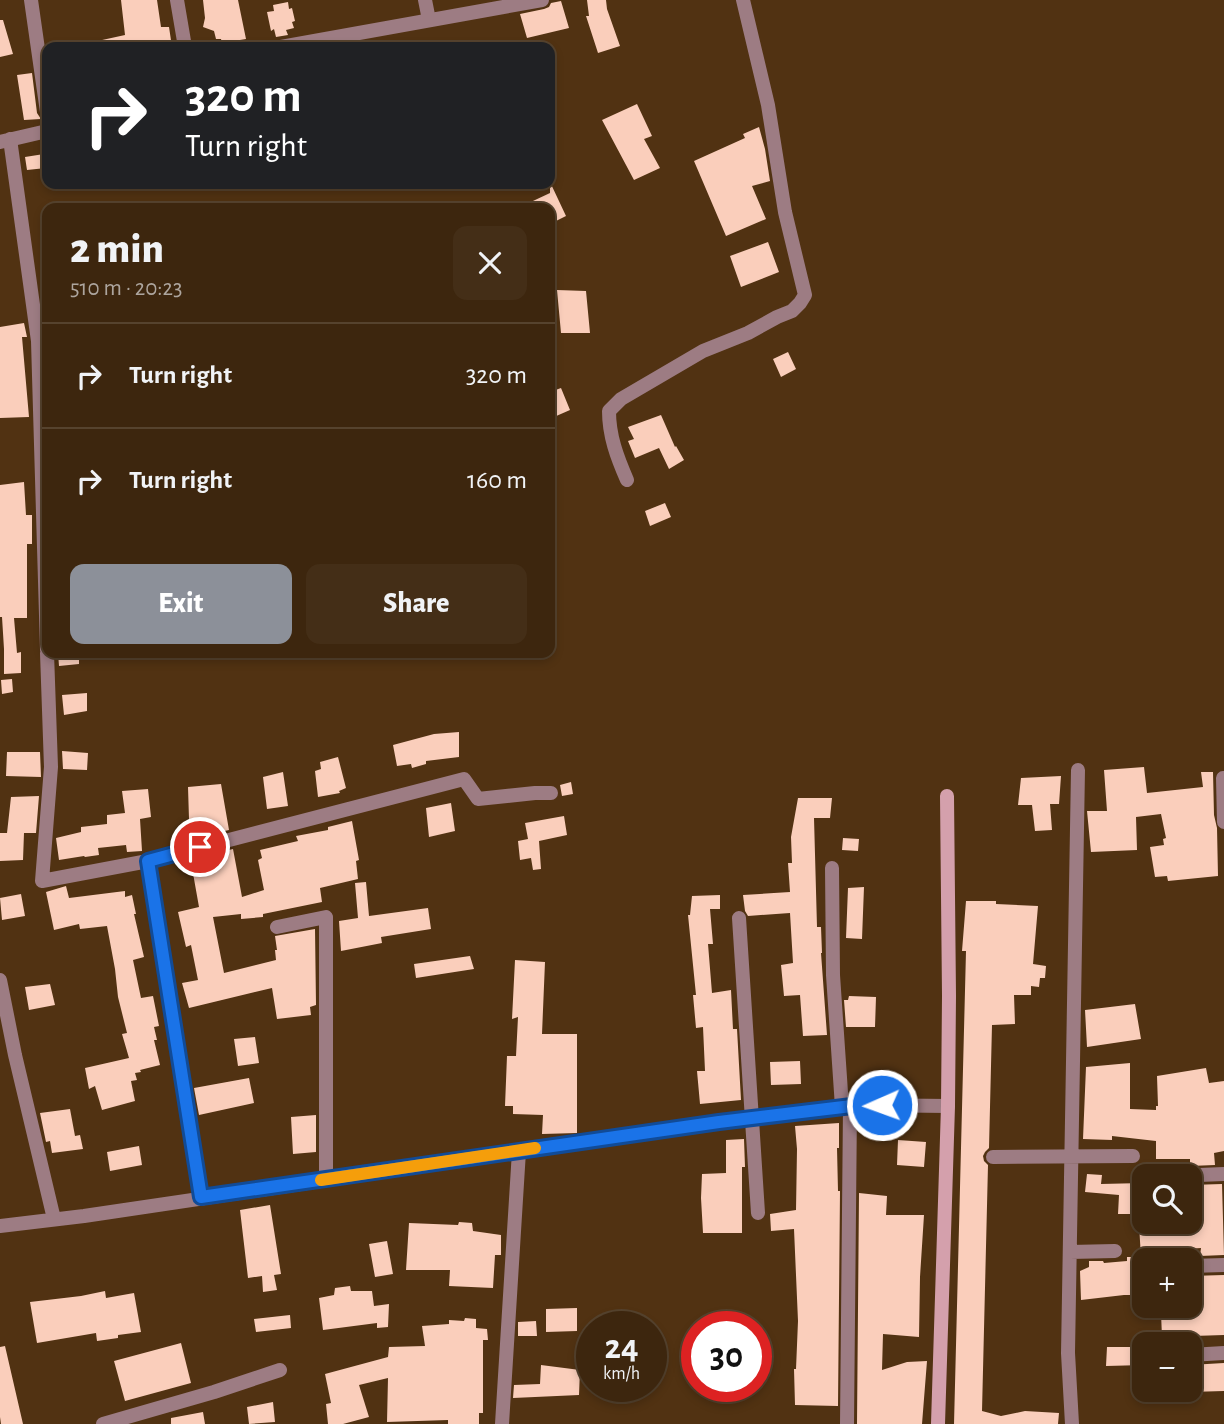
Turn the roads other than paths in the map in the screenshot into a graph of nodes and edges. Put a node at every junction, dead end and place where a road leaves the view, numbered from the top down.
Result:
1 (31, 0) edge
2 (177, 0) edge
3 (425, 0) edge
4 (542, 0) edge
5 (743, 0) edge
6 (429, 20) junction
7 (184, 42) edge
8 (308, 42) edge
9 (42, 77) edge
10 (42, 132) edge
11 (5, 141) edge
12 (42, 479) edge
13 (627, 480) dead end
14 (47, 658) edge
15 (1078, 770) dead end
16 (1223, 779) edge
17 (551, 793) dead end
18 (947, 796) dead end
19 (1224, 822) edge
20 (148, 861) junction
21 (832, 868) dead end
22 (739, 918) dead end
23 (276, 927) dead end
24 (0, 980) edge
25 (846, 1106) junction
26 (948, 1106) junction
27 (753, 1118) junction
28 (519, 1151) junction
29 (1133, 1156) dead end
30 (993, 1157) dead end
31 (1072, 1157) junction
32 (1224, 1174) edge
33 (1202, 1175) edge
34 (326, 1179) junction
35 (201, 1197) junction
36 (758, 1213) dead end
37 (54, 1219) junction
38 (0, 1226) edge
39 (1115, 1251) dead end
40 (1070, 1252) junction
41 (1224, 1265) edge
42 (1202, 1266) edge
43 (1224, 1353) edge
44 (1202, 1354) edge
45 (281, 1370) dead end
46 (103, 1424) edge
47 (502, 1424) edge
48 (846, 1424) edge
49 (938, 1424) edge
50 (1072, 1424) edge

1 - 9 street
2 - 7 street
3 - 6 street
4 - 6 street
5 - 13 street
6 - 8 street
10 - 11 street
11 - 12 street
14 - 20 street
15 - 31 street
16 - 19 street
17 - 20 street
18 - 26 street
20 - 35 street
21 - 25 street
22 - 27 street
23 - 34 street
24 - 37 street
25 - 26 street
25 - 27 street
25 - 48 street
26 - 49 street
27 - 28 street
27 - 36 street
28 - 34 street
28 - 47 street
29 - 31 street
30 - 31 street
31 - 40 street
32 - 33 street
34 - 35 street
35 - 37 street
37 - 38 street
39 - 40 street
40 - 50 street
41 - 42 street
43 - 44 street
45 - 46 street

